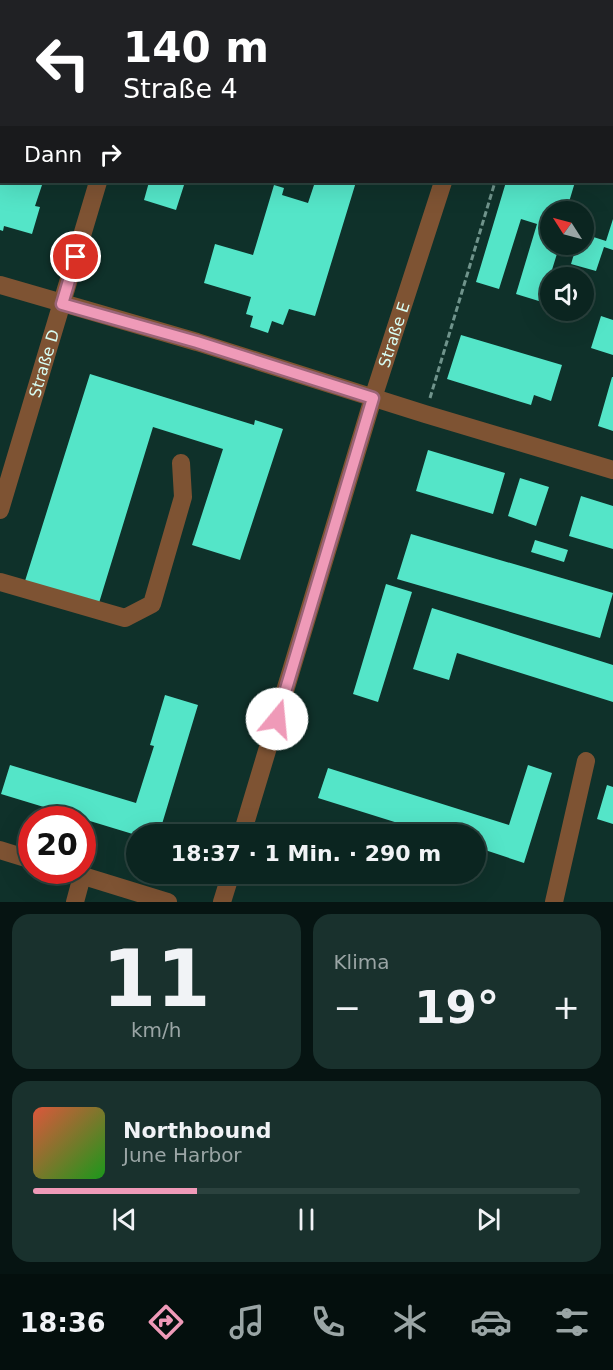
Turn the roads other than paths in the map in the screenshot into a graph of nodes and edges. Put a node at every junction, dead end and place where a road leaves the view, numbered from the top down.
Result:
1 (98, 183) edge
2 (443, 183) edge
3 (0, 285) edge
4 (62, 304) junction
5 (373, 398) junction
6 (181, 463) dead end
7 (613, 470) edge
8 (0, 510) edge
9 (0, 582) edge
10 (586, 761) dead end
11 (245, 824) edge
12 (0, 850) edge
13 (18, 856) edge
14 (96, 880) edge
15 (80, 884) edge
16 (228, 884) edge
17 (75, 902) edge
18 (168, 902) edge
19 (222, 902) edge
20 (554, 902) edge

1 - 4 lane, Straße D
2 - 5 lane, Straße E
3 - 4 lane
4 - 5 lane
4 - 8 lane, Straße D
5 - 7 lane
5 - 11 lane, Straße E
6 - 9 lane
10 - 20 lane
12 - 13 lane
14 - 18 lane
15 - 17 lane
16 - 19 lane

